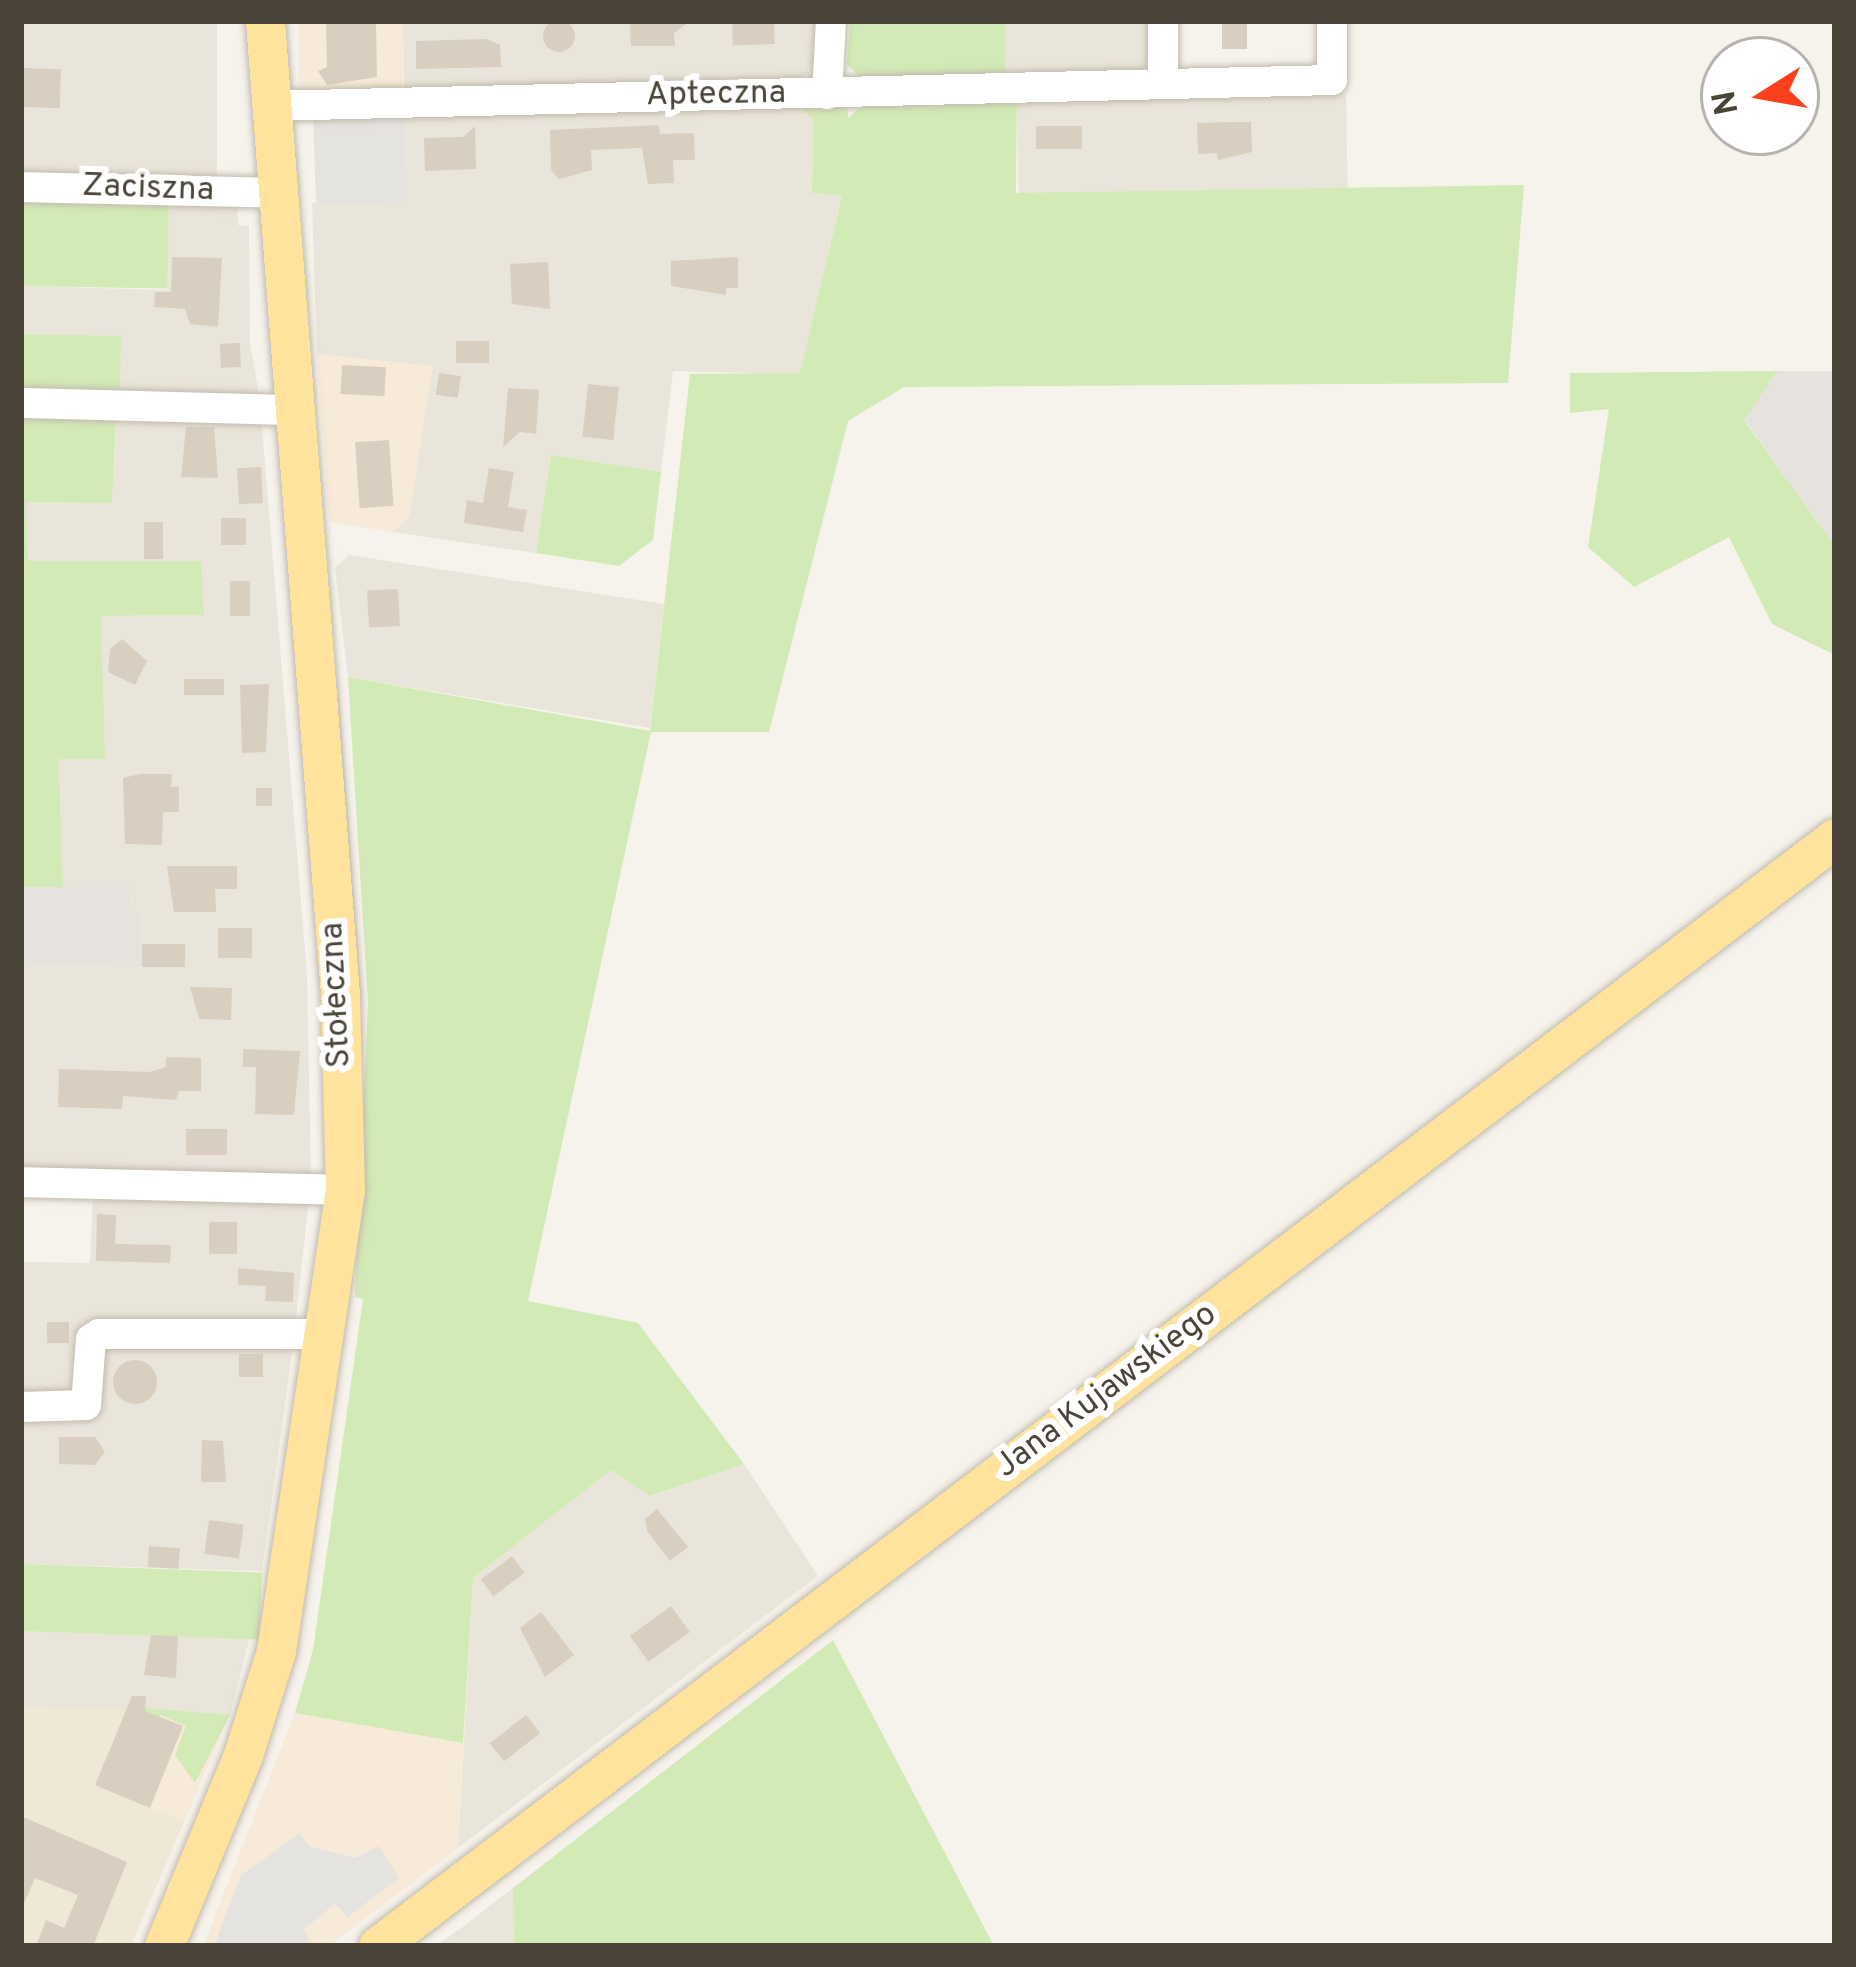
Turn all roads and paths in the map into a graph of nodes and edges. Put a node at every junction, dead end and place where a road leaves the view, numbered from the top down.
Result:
1 (265, 21) edge
2 (831, 21) edge
3 (1163, 21) edge
4 (1332, 21) edge
5 (1163, 82) junction
6 (827, 94) junction
7 (269, 106) junction
8 (21, 187) edge
9 (276, 193) junction
10 (21, 404) edge
11 (293, 410) junction
12 (1835, 838) edge
13 (21, 1182) edge
14 (345, 1190) junction
15 (327, 1334) junction
16 (21, 1407) edge
17 (164, 1946) edge
18 (378, 1946) edge

1 - 7 main road, Stołeczna
2 - 6 street
3 - 5 street
4 - 5 street, Apteczna
5 - 6 street, Apteczna
6 - 7 street, Apteczna
7 - 9 main road, Stołeczna
8 - 9 street, Zaciszna
9 - 11 main road, Stołeczna
10 - 11 street
11 - 14 main road, Stołeczna
12 - 18 main road, Jana Kujawskiego
13 - 14 street
14 - 15 main road, Stołeczna
15 - 16 street
15 - 17 main road, Stołeczna

